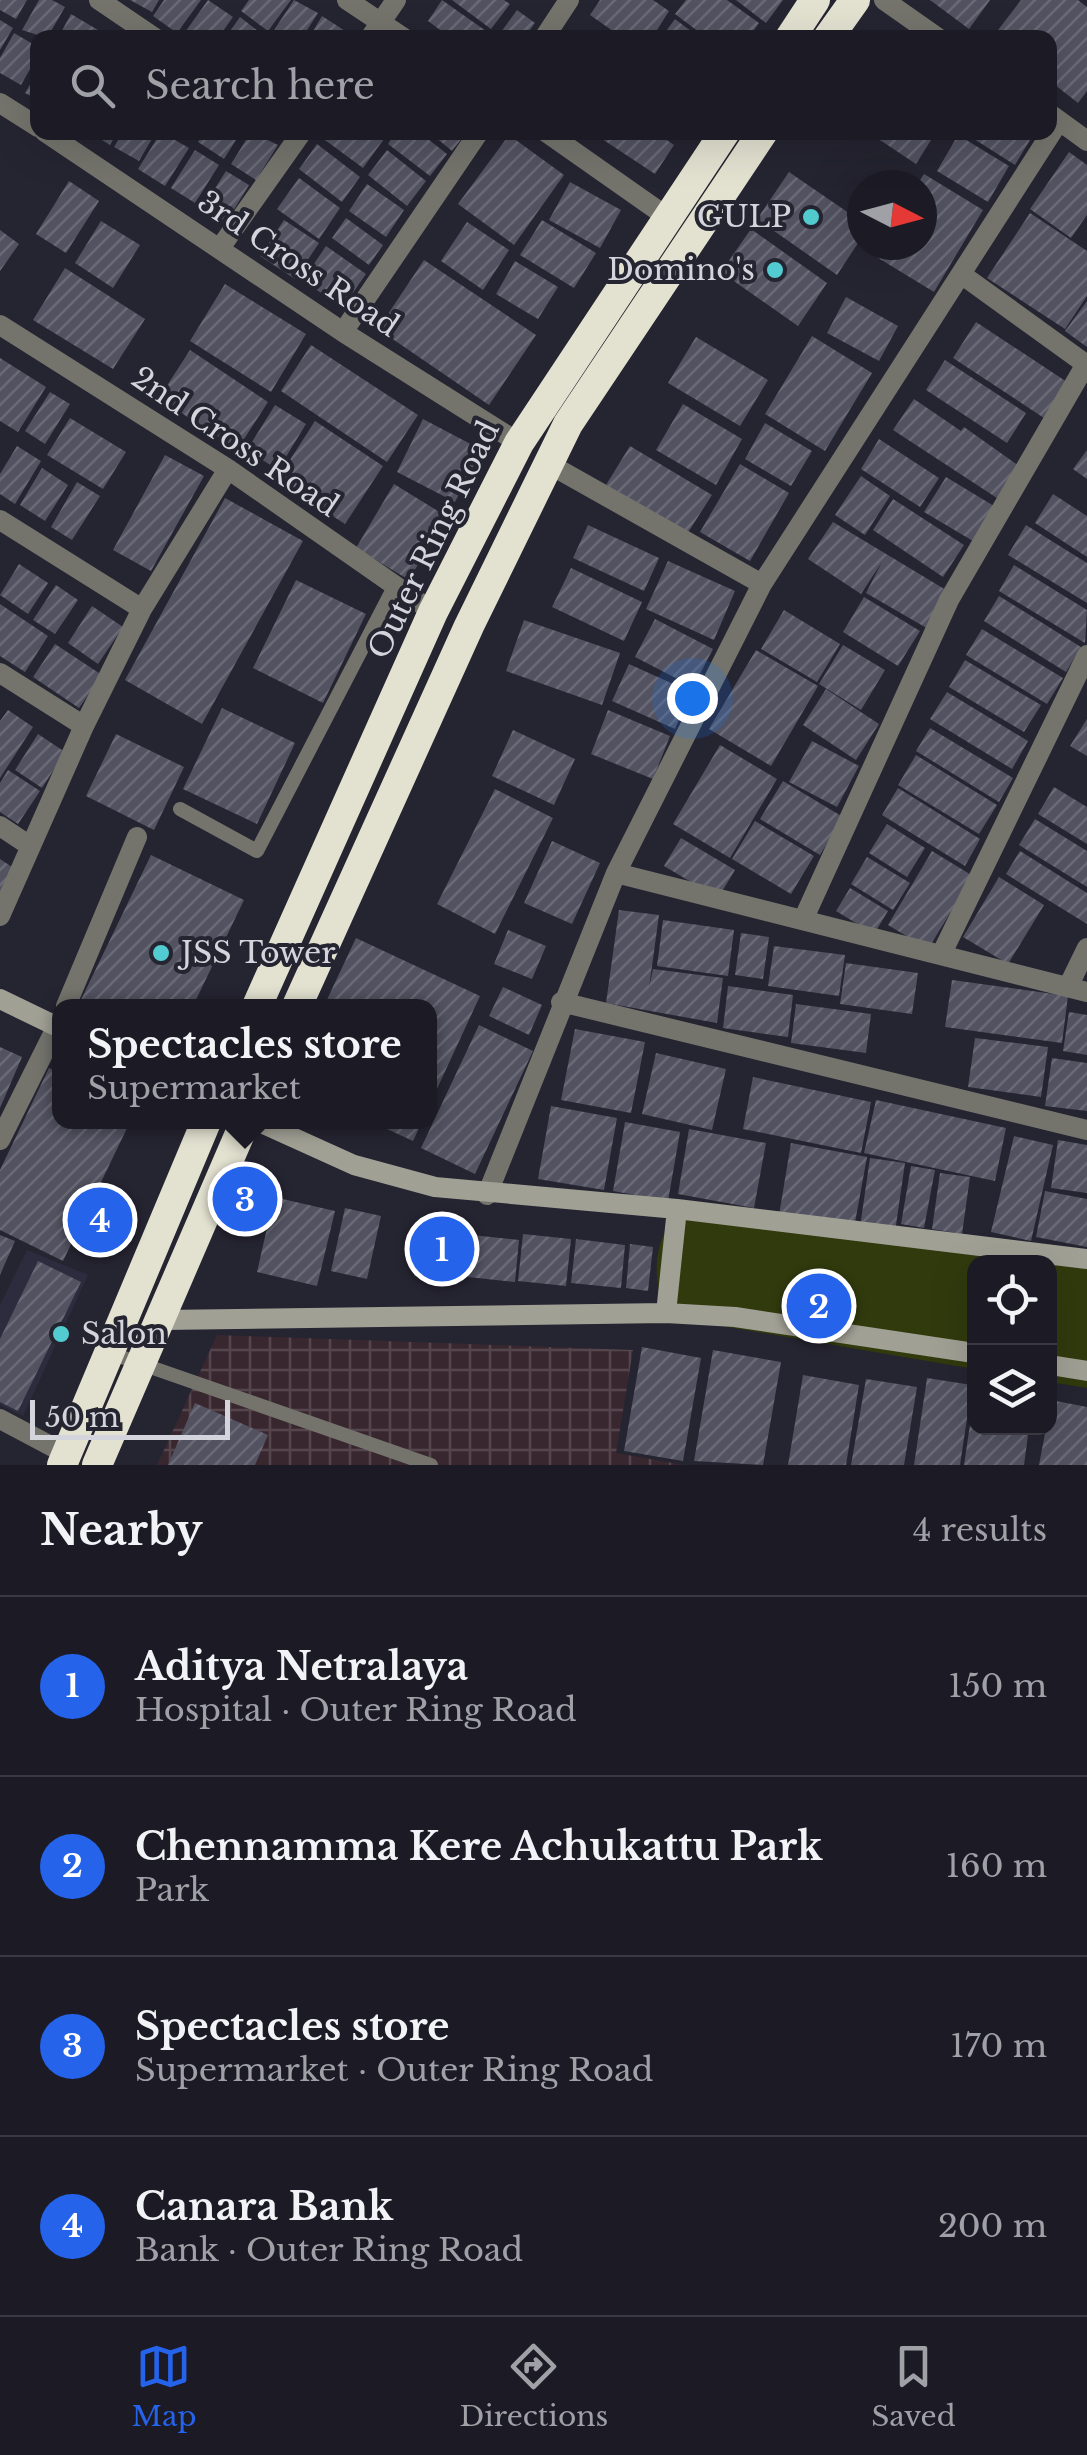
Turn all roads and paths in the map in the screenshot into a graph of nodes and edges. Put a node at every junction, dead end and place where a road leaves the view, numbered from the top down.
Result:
1 (99, 0) edge
2 (347, 0) edge
3 (396, 0) edge
4 (569, 0) edge
5 (816, 0) edge
6 (854, 0) edge
7 (884, 0) edge
8 (142, 30) edge
9 (375, 30) edge
10 (549, 30) edge
11 (795, 30) edge
12 (833, 30) edge
13 (927, 30) edge
14 (6, 106) edge
15 (1057, 120) edge
16 (30, 122) edge
17 (0, 129) edge
18 (57, 140) edge
19 (294, 140) edge
20 (474, 140) edge
21 (557, 140) edge
22 (720, 140) edge
23 (758, 140) edge
24 (1041, 140) edge
25 (1087, 141) edge
26 (667, 217) junction
27 (220, 248) junction
28 (960, 274) junction
29 (0, 325) edge
30 (342, 332) junction
31 (1086, 364) edge
32 (519, 444) junction
33 (548, 464) junction
34 (228, 469) junction
35 (0, 520) edge
36 (762, 584) junction
37 (394, 587) junction
38 (142, 609) junction
39 (433, 612) junction
40 (1087, 655) edge
41 (0, 673) edge
42 (84, 726) junction
43 (180, 809) dead end
44 (0, 826) edge
45 (137, 837) dead end
46 (30, 846) junction
47 (616, 872) junction
48 (0, 916) edge
49 (803, 920) junction
50 (1087, 948) edge
51 (941, 955) junction
52 (1078, 989) edge
53 (0, 999) edge
54 (70, 999) edge
55 (260, 999) edge
56 (299, 999) edge
57 (562, 1002) junction
58 (52, 1017) edge
59 (52, 1038) edge
60 (203, 1129) edge
61 (242, 1129) edge
62 (276, 1129) edge
63 (1087, 1130) edge
64 (0, 1140) edge
65 (487, 1195) junction
66 (677, 1210) junction
67 (1087, 1259) edge
68 (666, 1314) junction
69 (163, 1320) junction
70 (967, 1353) edge
71 (110, 1354) junction
72 (1057, 1366) edge
73 (142, 1367) junction
74 (1087, 1370) edge
75 (0, 1419) edge
76 (64, 1460) edge
77 (98, 1465) edge
78 (431, 1465) edge

1 - 8 street
2 - 9 street
3 - 9 street
4 - 10 street
5 - 11 highway
6 - 12 highway
7 - 13 street
14 - 16 street
14 - 17 street
15 - 25 street
18 - 27 street, 3rd Cross Road
19 - 27 street
20 - 30 street
21 - 26 street
22 - 26 highway, Outer Ring Road
23 - 33 highway
24 - 28 street
26 - 32 highway, Outer Ring Road
27 - 30 street, 3rd Cross Road
28 - 31 street
28 - 36 street
29 - 34 street, 2nd Cross Road
30 - 32 street, 3rd Cross Road
31 - 49 street
32 - 39 highway, Outer Ring Road
33 - 36 street
33 - 56 highway
34 - 37 street, 2nd Cross Road
34 - 38 street
35 - 38 street
36 - 47 street
37 - 39 street, 2nd Cross Road
37 - 43 lane
38 - 42 street
39 - 55 highway, Outer Ring Road
40 - 51 street
41 - 42 street
42 - 46 street
44 - 46 street
45 - 54 street
46 - 48 street
47 - 49 street
47 - 57 street
49 - 51 street
50 - 52 street
51 - 52 street
53 - 58 street
57 - 63 street
57 - 65 street
59 - 64 street
60 - 71 highway
61 - 69 highway
62 - 65 street
65 - 66 street
66 - 67 street
66 - 68 street
68 - 69 street
68 - 70 street
69 - 73 highway
71 - 73 lane
71 - 76 highway
72 - 74 street
73 - 77 highway
73 - 78 lane
75 - 76 street

